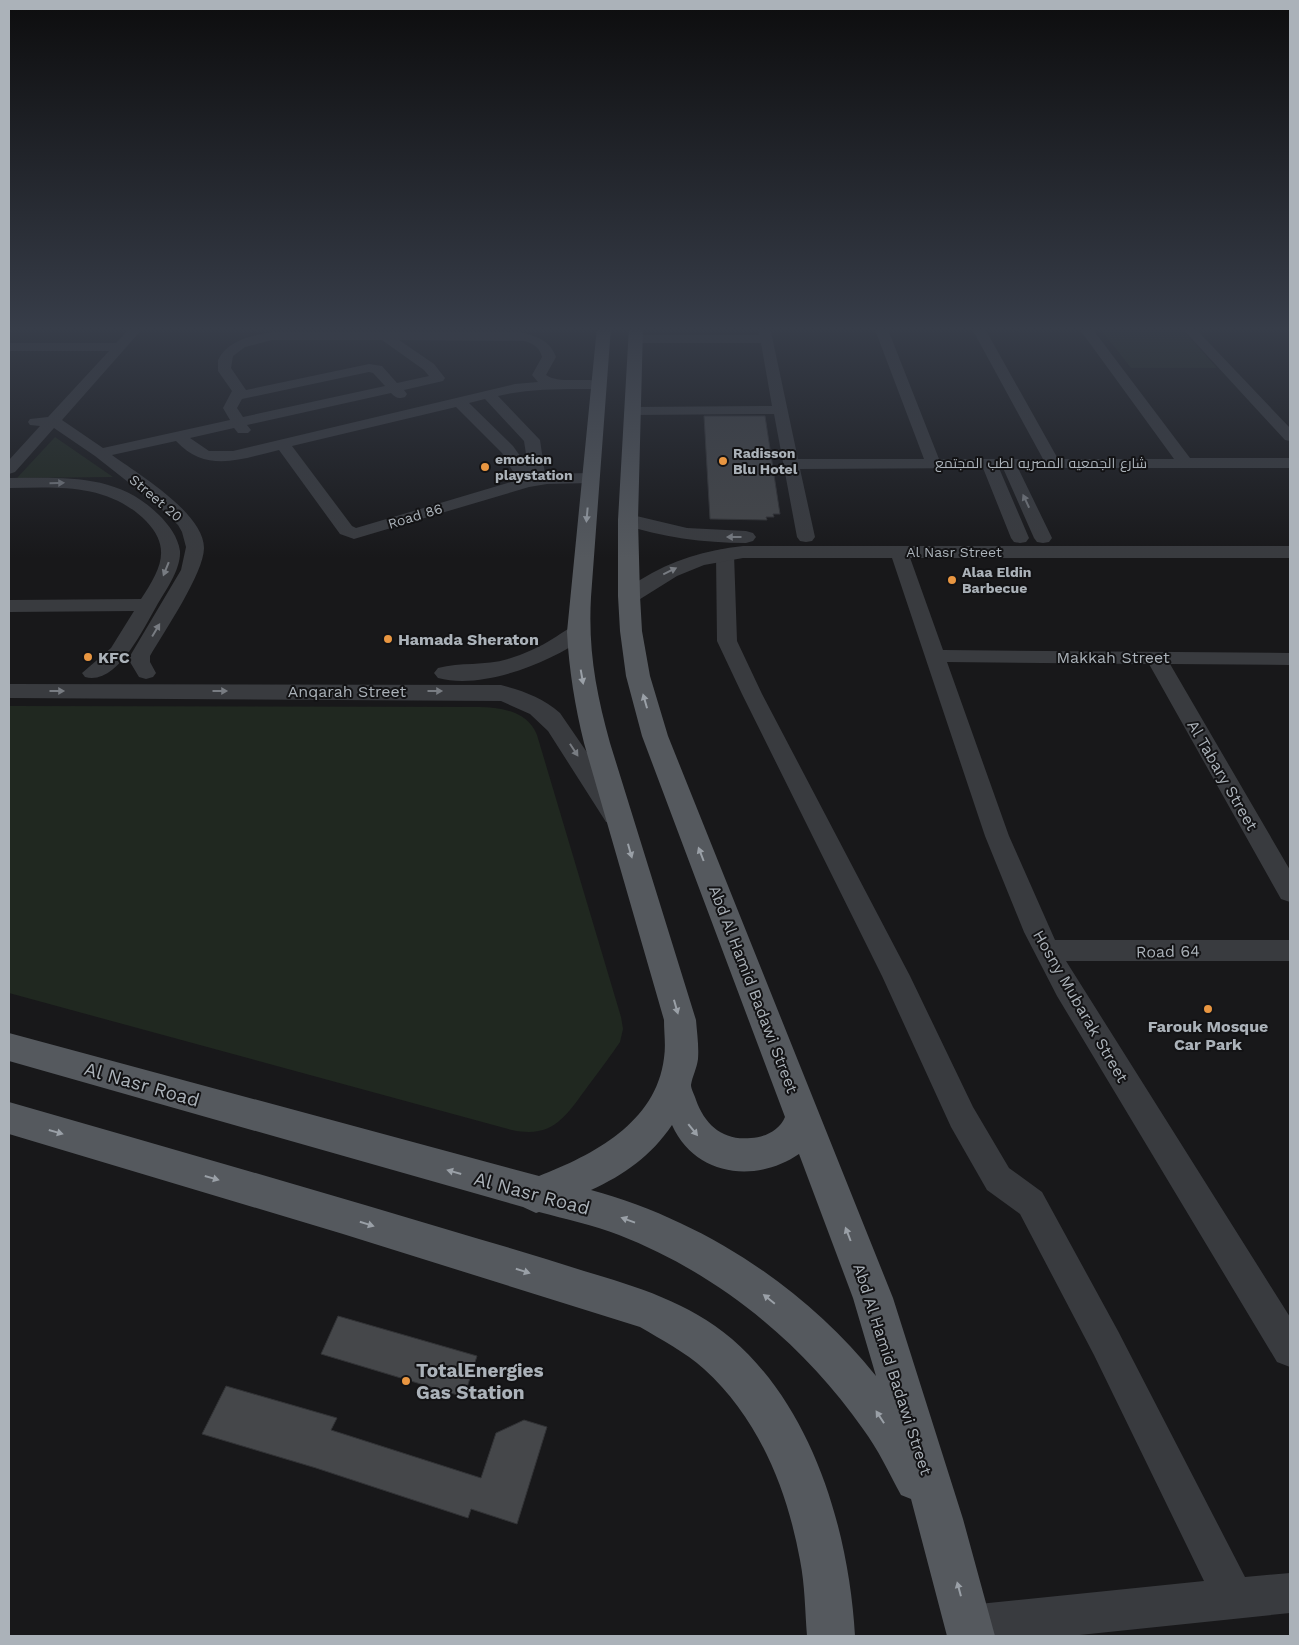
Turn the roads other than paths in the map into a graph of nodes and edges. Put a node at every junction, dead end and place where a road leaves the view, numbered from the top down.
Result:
1 (54, 404) edge
2 (67, 404) edge
3 (232, 404) edge
4 (340, 404) edge
5 (451, 404) edge
6 (461, 404) edge
7 (498, 404) edge
8 (597, 404) edge
9 (632, 404) edge
10 (779, 404) edge
11 (910, 404) edge
12 (1020, 404) edge
13 (1141, 404) edge
14 (1259, 404) edge
15 (780, 410) junction
16 (632, 411) junction
17 (35, 422) junction
18 (53, 422) junction
19 (240, 426) junction
20 (1290, 437) edge
21 (184, 439) junction
22 (282, 443) junction
23 (9, 450) edge
24 (105, 457) junction
25 (989, 463) junction
26 (1008, 463) junction
27 (1053, 463) junction
28 (1185, 463) junction
29 (1290, 463) edge
30 (791, 464) junction
31 (933, 464) junction
32 (9, 469) edge
33 (590, 478) junction
34 (532, 481) junction
35 (9, 484) edge
36 (162, 500) junction
37 (142, 507) junction
38 (628, 520) junction
39 (687, 535) junction
40 (806, 538) junction
41 (1020, 538) junction
42 (1043, 538) junction
43 (1290, 538) edge
44 (899, 552) junction
45 (1290, 552) edge
46 (718, 555) junction
47 (629, 596) junction
48 (146, 605) junction
49 (9, 606) edge
50 (578, 632) junction
51 (935, 656) junction
52 (1156, 658) junction
53 (1290, 659) edge
54 (9, 672) edge
55 (92, 673) junction
56 (146, 673) junction
57 (501, 681) junction
58 (9, 691) edge
59 (622, 824) junction
60 (1290, 892) edge
61 (1290, 950) edge
62 (1046, 951) junction
63 (9, 1047) edge
64 (674, 1086) junction
65 (803, 1116) junction
66 (9, 1118) edge
67 (536, 1195) junction
68 (1290, 1349) edge
69 (940, 1519) junction
70 (1290, 1592) edge
71 (1234, 1598) junction
72 (970, 1631) edge
73 (831, 1636) edge

1 - 17 street
2 - 18 street
3 - 19 street
4 - 19 street
5 - 22 street
6 - 34 street
7 - 34 street
8 - 33 main road
9 - 16 main road, Abd Al Hamid Badawi Street
10 - 15 street
11 - 31 street
12 - 27 street
13 - 28 street
14 - 20 street
15 - 16 street
15 - 30 street
16 - 38 main road, Abd Al Hamid Badawi Street
17 - 18 street
17 - 23 street
18 - 24 street, Street 20
18 - 32 street
19 - 21 street
21 - 22 street
21 - 24 street
22 - 34 street, Road 86
24 - 36 street, Street 20
25 - 26 street, شارع الجمعيه المصريه لطب المجتمع
25 - 31 street, شارع الجمعيه المصريه لطب المجتمع
25 - 41 street
26 - 27 street, شارع الجمعيه المصريه لطب المجتمع
42 -> 26 street
27 - 28 street, شارع الجمعيه المصريه لطب المجتمع
28 - 29 street, شارع الجمعيه المصريه لطب المجتمع
30 - 31 street, شارع الجمعيه المصريه لطب المجتمع
30 - 40 street
33 - 34 street, Road 86
33 -> 50 main road
35 -> 37 street, Street 20
36 - 37 street
56 -> 36 street, Street 20
37 -> 48 street, Street 20
38 - 39 street, Al Nasr Street
38 - 47 main road, Abd Al Hamid Badawi Street
40 -> 39 street, Al Nasr Street
39 - 46 street
40 - 41 street, Al Nasr Street
41 - 42 street, Al Nasr Street
42 - 43 street, Al Nasr Street
44 - 45 street, Al Nasr Street
44 - 46 street, Al Nasr Street
44 - 51 street, Hosny Mubarak Street
47 -> 46 street, Al Nasr Street
46 - 71 street
65 -> 47 main road, Abd Al Hamid Badawi Street
48 - 49 street
48 - 55 street, Street 20
50 - 57 street, Anqarah Street
50 -> 59 main road
51 - 52 street, Makkah Street
51 - 62 street, Hosny Mubarak Street
52 - 53 street, Makkah Street
52 - 60 street, Al Tabary Street
54 - 55 street, Anqarah Street
55 - 56 street, Anqarah Street
56 - 57 street, Anqarah Street
58 -> 57 street, Anqarah Street
57 -> 59 street, Anqarah Street
59 -> 64 main road
61 - 62 street, Road 64
62 - 68 street, Hosny Mubarak Street
67 -> 63 main road, Al Nasr Road
64 -> 65 main road
64 - 67 main road
69 -> 65 main road, Abd Al Hamid Badawi Street
66 -> 73 main road
69 -> 67 main road, Al Nasr Road
72 -> 69 main road, Abd Al Hamid Badawi Street
70 - 71 street
71 - 72 street

